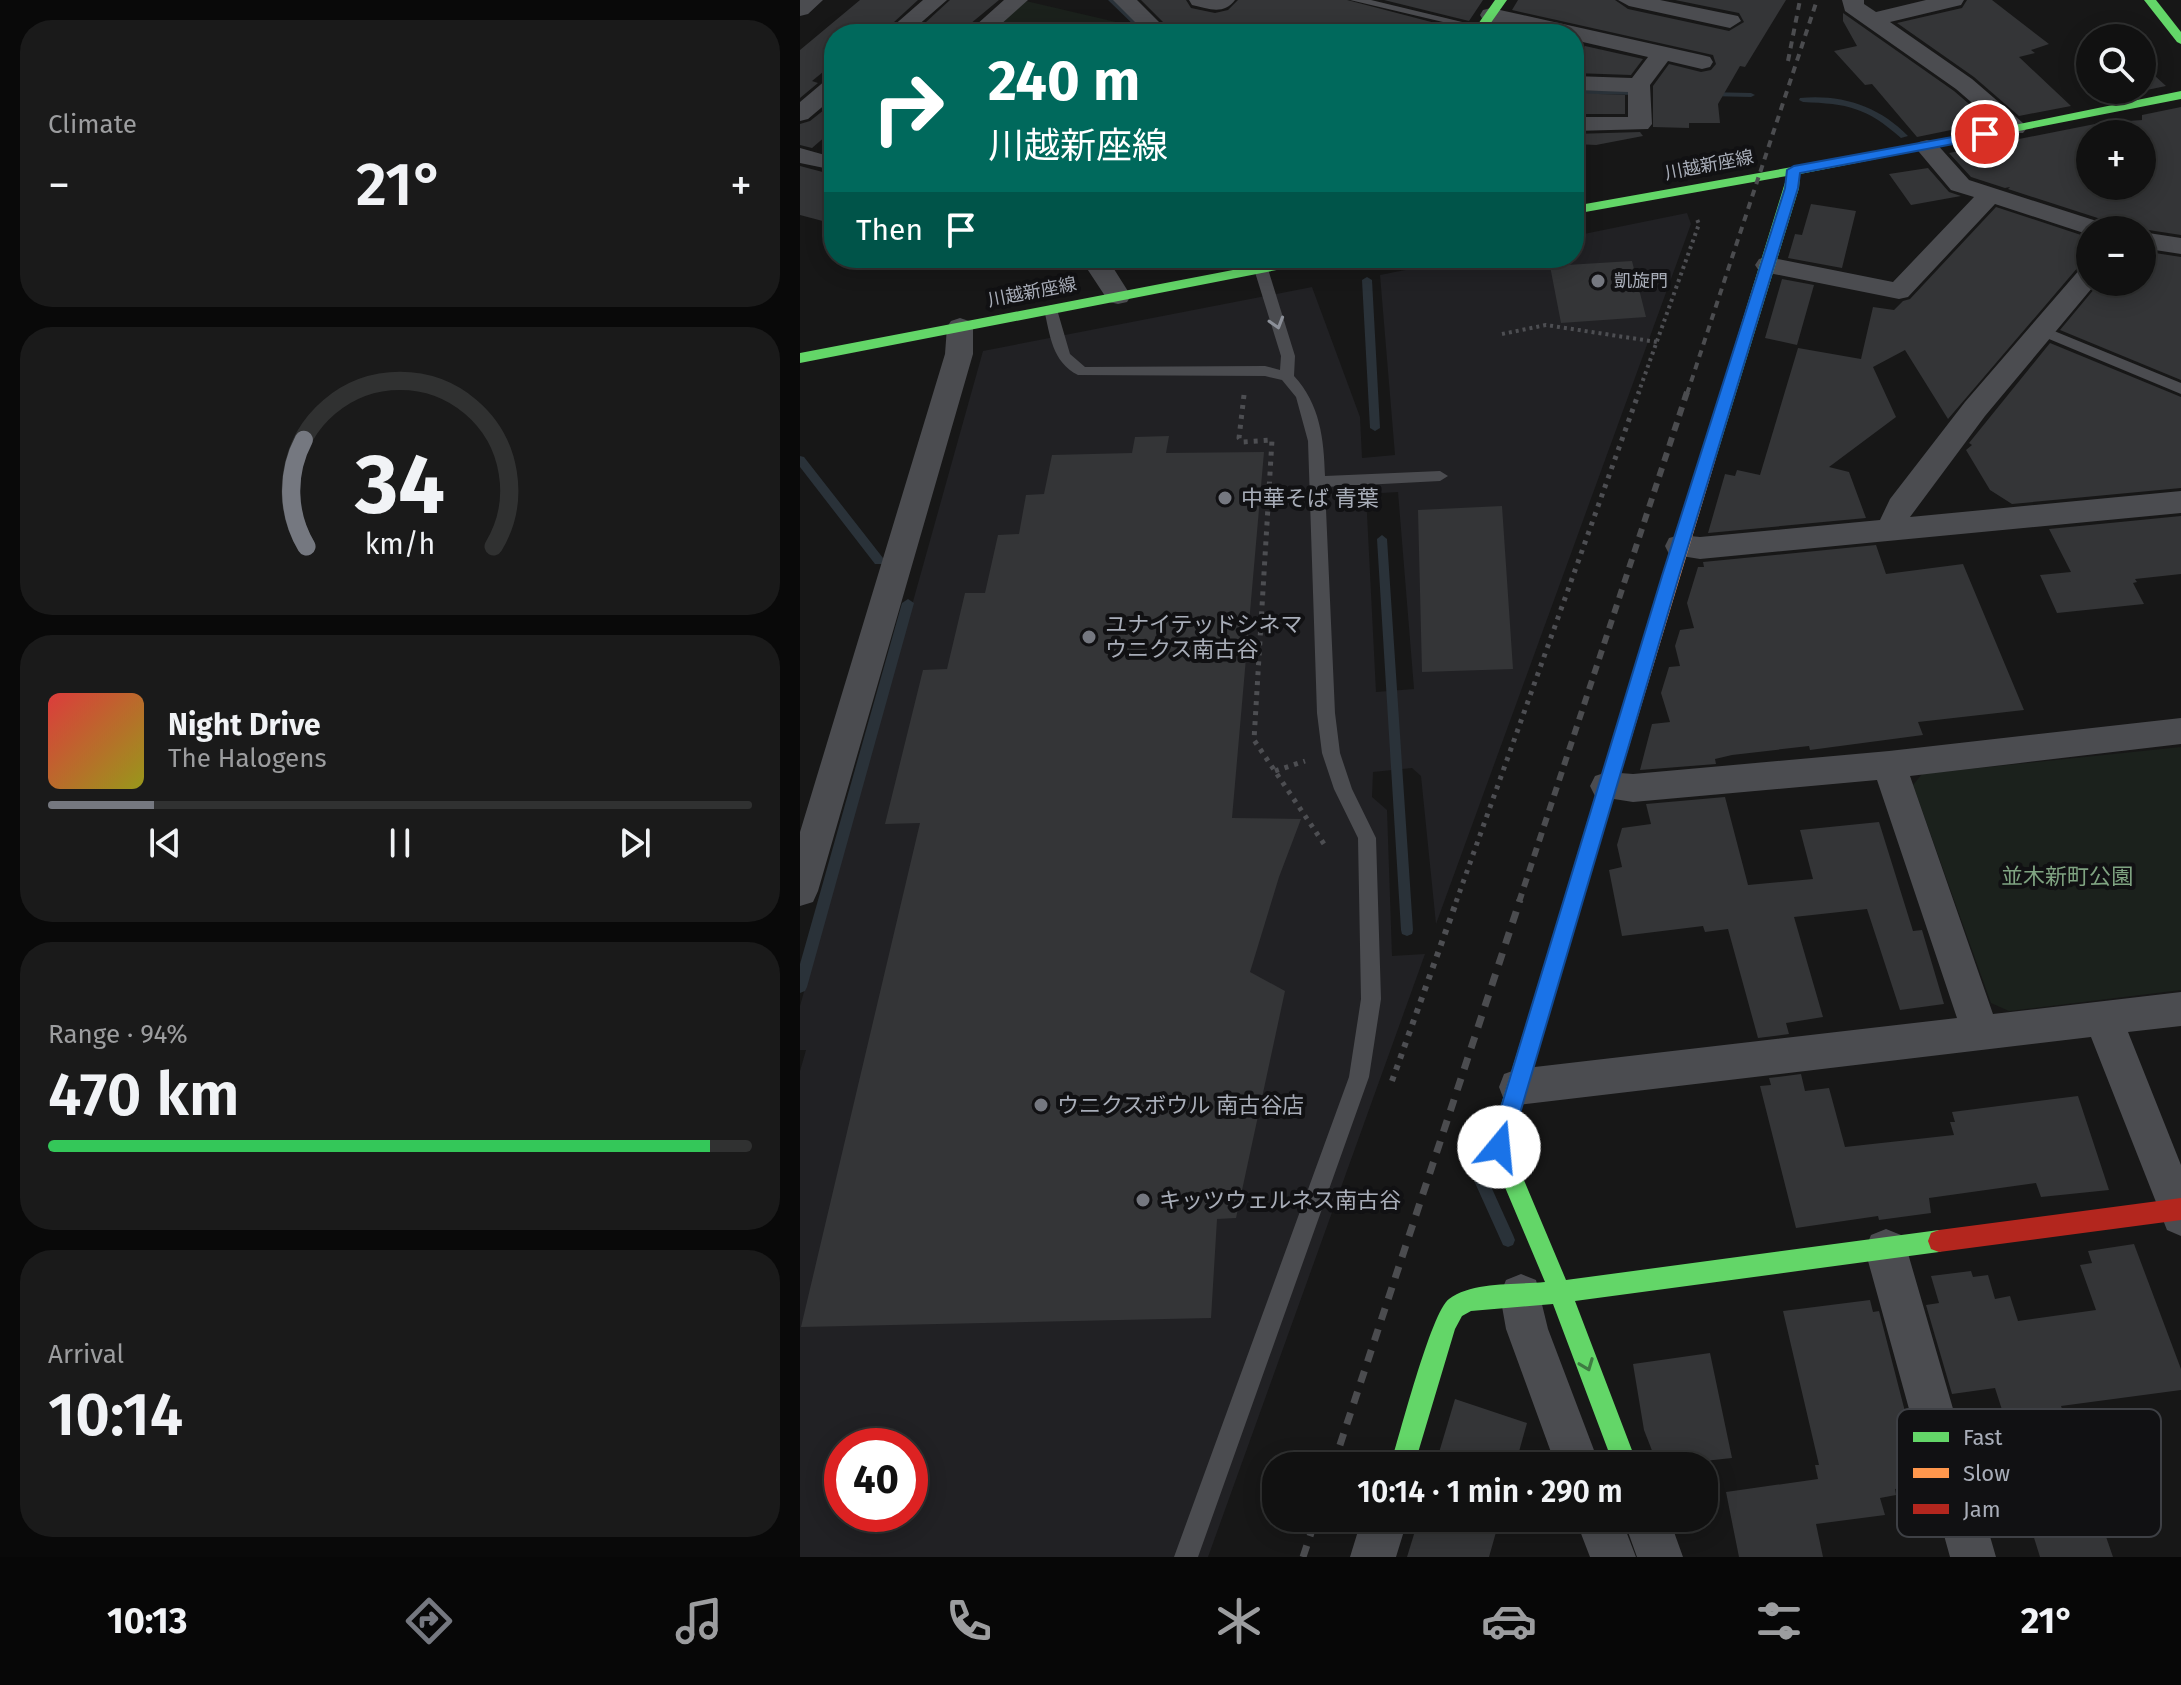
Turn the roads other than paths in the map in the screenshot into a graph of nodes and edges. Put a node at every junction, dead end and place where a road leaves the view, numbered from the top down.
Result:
1 (812, 0) edge
2 (936, 0) edge
3 (1017, 0) edge
4 (1124, 0) edge
5 (1200, 0) edge
6 (1224, 0) edge
7 (1356, 0) edge
8 (1629, 0) edge
9 (1853, 0) edge
10 (1953, 0) edge
11 (2150, 0) edge
12 (800, 9) edge
13 (1487, 19) edge
14 (1873, 19) junction
15 (1730, 21) dead end
16 (907, 24) edge
17 (989, 24) edge
18 (1149, 24) edge
19 (1513, 24) edge
20 (1584, 38) edge
21 (2181, 40) edge
22 (1662, 53) junction
23 (1702, 62) dead end
24 (1584, 83) edge
25 (1639, 85) junction
26 (824, 94) edge
27 (2181, 95) edge
28 (800, 114) edge
29 (1584, 124) edge
30 (2015, 128) junction
31 (1927, 147) junction
32 (800, 155) edge
33 (824, 161) edge
34 (1794, 170) junction
35 (1990, 195) junction
36 (1584, 208) edge
37 (2076, 222) edge
38 (2156, 242) edge
39 (2181, 246) edge
40 (1768, 265) junction
41 (1101, 268) edge
42 (1266, 268) edge
43 (1261, 269) junction
44 (2076, 291) edge
45 (1118, 296) junction
46 (1051, 309) junction
47 (960, 327) junction
48 (2042, 331) junction
49 (800, 358) edge
50 (1287, 377) junction
51 (2181, 389) edge
52 (1440, 476) dead end
53 (1318, 482) junction
54 (2181, 502) edge
55 (1896, 530) junction
56 (1680, 546) junction
57 (2181, 731) edge
58 (1889, 765) junction
59 (1607, 786) junction
60 (800, 891) edge
61 (2181, 1009) edge
62 (2103, 1018) junction
63 (1981, 1033) junction
64 (1518, 1087) junction
65 (2180, 1211) edge
66 (1886, 1250) junction
67 (1540, 1293) junction
68 (1931, 1409) edge
69 (1406, 1452) edge
70 (1573, 1452) edge
71 (1619, 1452) edge
72 (1381, 1532) edge
73 (1603, 1532) edge
74 (1651, 1532) edge
75 (1967, 1537) edge
76 (1186, 1557) edge
77 (1373, 1557) edge
78 (1613, 1557) edge
79 (1660, 1557) edge
80 (1973, 1557) edge

1 - 12 street
2 - 16 street
3 - 17 street
4 - 18 street
5 - 6 street
7 - 13 lane
8 - 15 street
9 - 14 street
10 - 14 street
11 - 21 street
13 - 19 street
14 - 30 street
20 - 22 street
22 - 23 street
22 - 25 street
24 - 25 street
25 - 29 street
26 - 28 street
27 - 30 street, 川越新座線
30 - 31 street, 川越新座線
31 - 34 street, 川越新座線
31 - 35 street
32 - 33 street
34 - 36 street, 川越新座線
34 - 40 street
35 - 37 street
35 - 40 street
38 - 39 street
40 - 56 street
41 - 45 street
42 - 43 street, 川越新座線
43 - 45 street, 川越新座線
43 -> 50 lane
44 - 48 street
45 - 46 street, 川越新座線
46 - 47 street, 川越新座線
46 - 50 lane
47 - 49 street, 川越新座線
47 - 60 street
48 - 51 lane
48 - 55 street
50 - 53 lane
52 - 53 lane
53 - 76 lane
54 - 55 street
55 - 56 street
56 - 59 street
57 - 58 street
58 - 59 street
58 - 63 street
59 - 64 street
61 - 62 street
62 - 63 street
62 - 65 street
63 - 64 street
64 - 67 street
65 - 66 street
66 - 67 street
66 - 68 street
67 - 69 street
67 - 70 street
67 -> 71 street
72 - 77 street
73 - 78 street
74 - 79 street
75 - 80 street

